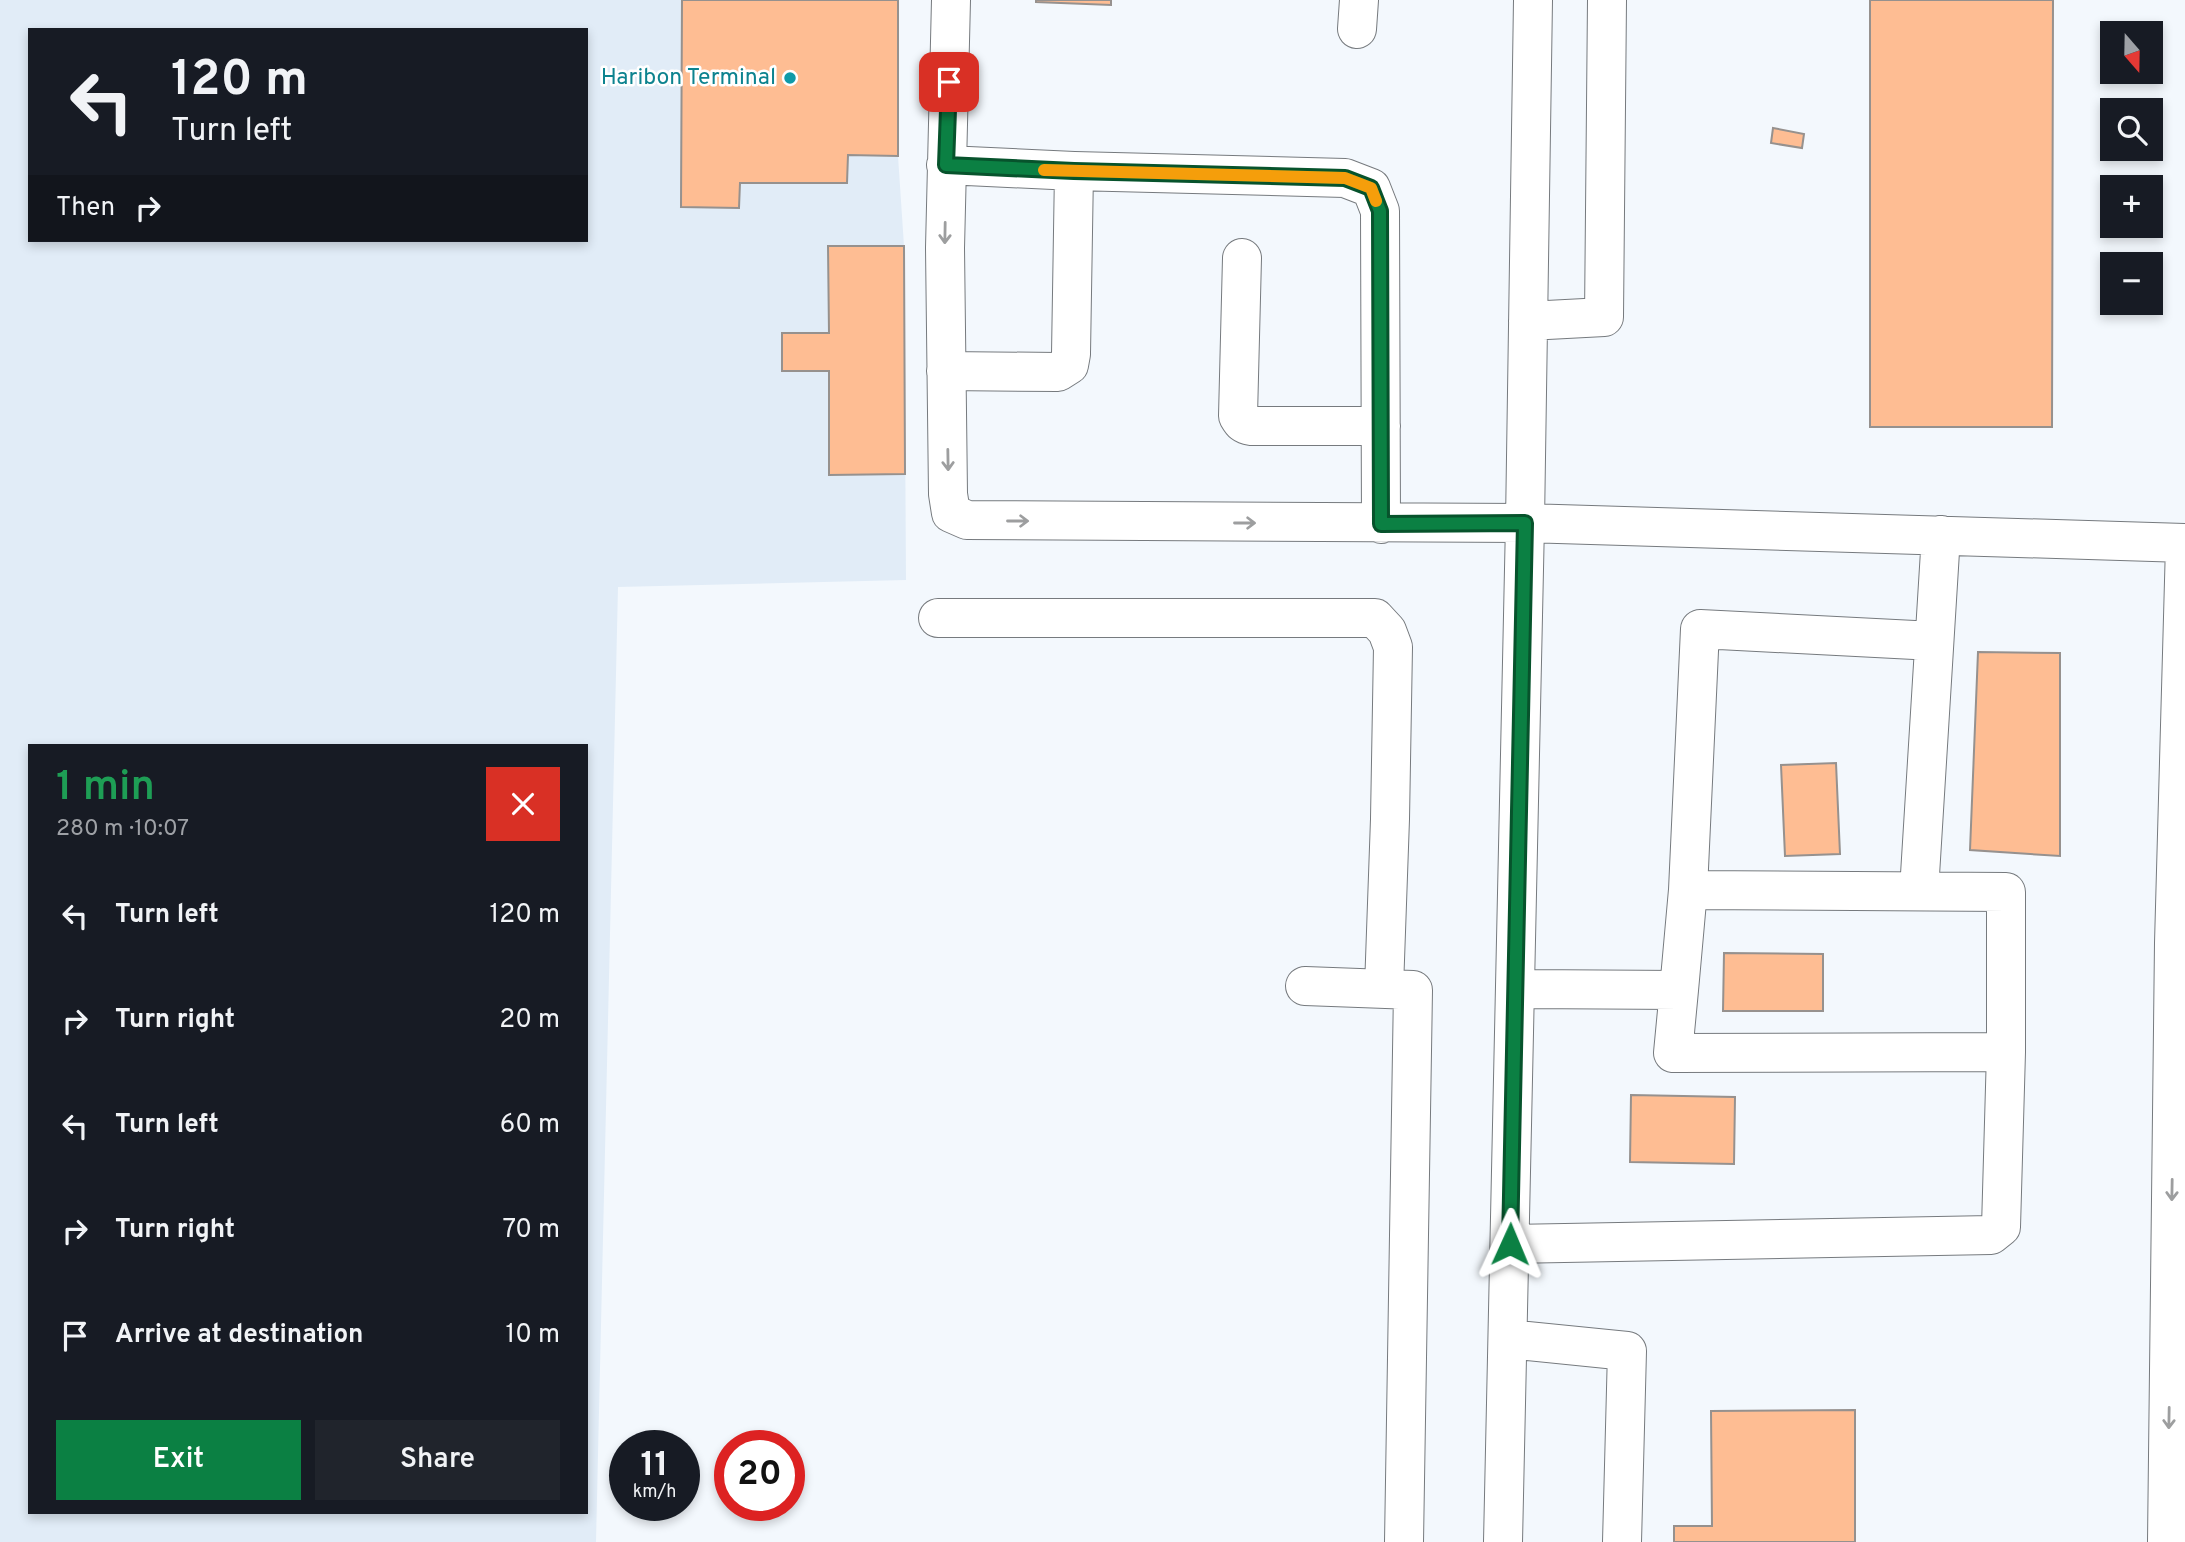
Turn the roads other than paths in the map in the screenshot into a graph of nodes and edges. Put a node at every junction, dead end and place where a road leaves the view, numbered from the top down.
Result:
1 (951, 0) edge
2 (1533, 0) edge
3 (1607, 0) edge
4 (946, 165) junction
5 (1074, 171) junction
6 (1242, 258) dead end
7 (1528, 321) junction
8 (946, 371) junction
9 (1381, 426) junction
10 (1525, 523) junction
11 (1381, 524) junction
12 (1941, 535) junction
13 (2185, 544) edge
14 (938, 618) dead end
15 (1934, 640) junction
16 (2183, 692) edge
17 (1688, 890) junction
18 (1919, 891) junction
19 (2180, 943) edge
20 (1305, 986) dead end
21 (1384, 988) junction
22 (1515, 989) junction
23 (1679, 990) junction
24 (2006, 1052) junction
25 (2179, 1122) edge
26 (1510, 1244) junction
27 (1508, 1339) junction
28 (1404, 1542) edge
29 (1503, 1542) edge
30 (1622, 1542) edge
31 (2167, 1542) edge

1 - 4 street
2 - 7 street
3 - 7 street
4 - 5 street
4 -> 8 street
5 - 8 street
5 - 9 street
6 - 9 street
7 - 10 street
8 -> 11 street
9 - 11 street
10 - 11 street
10 - 12 street
10 - 22 street
12 - 13 street
12 - 15 street
13 - 16 street
14 - 21 street
15 - 17 street
15 - 18 street
16 - 19 street
17 - 18 street
17 - 23 street
18 - 24 street
19 - 25 street
20 - 21 street
21 - 28 street
22 - 23 street
22 - 26 street
23 - 24 street
24 - 26 street
25 -> 31 street
26 - 27 street
27 - 29 street
27 - 30 street

